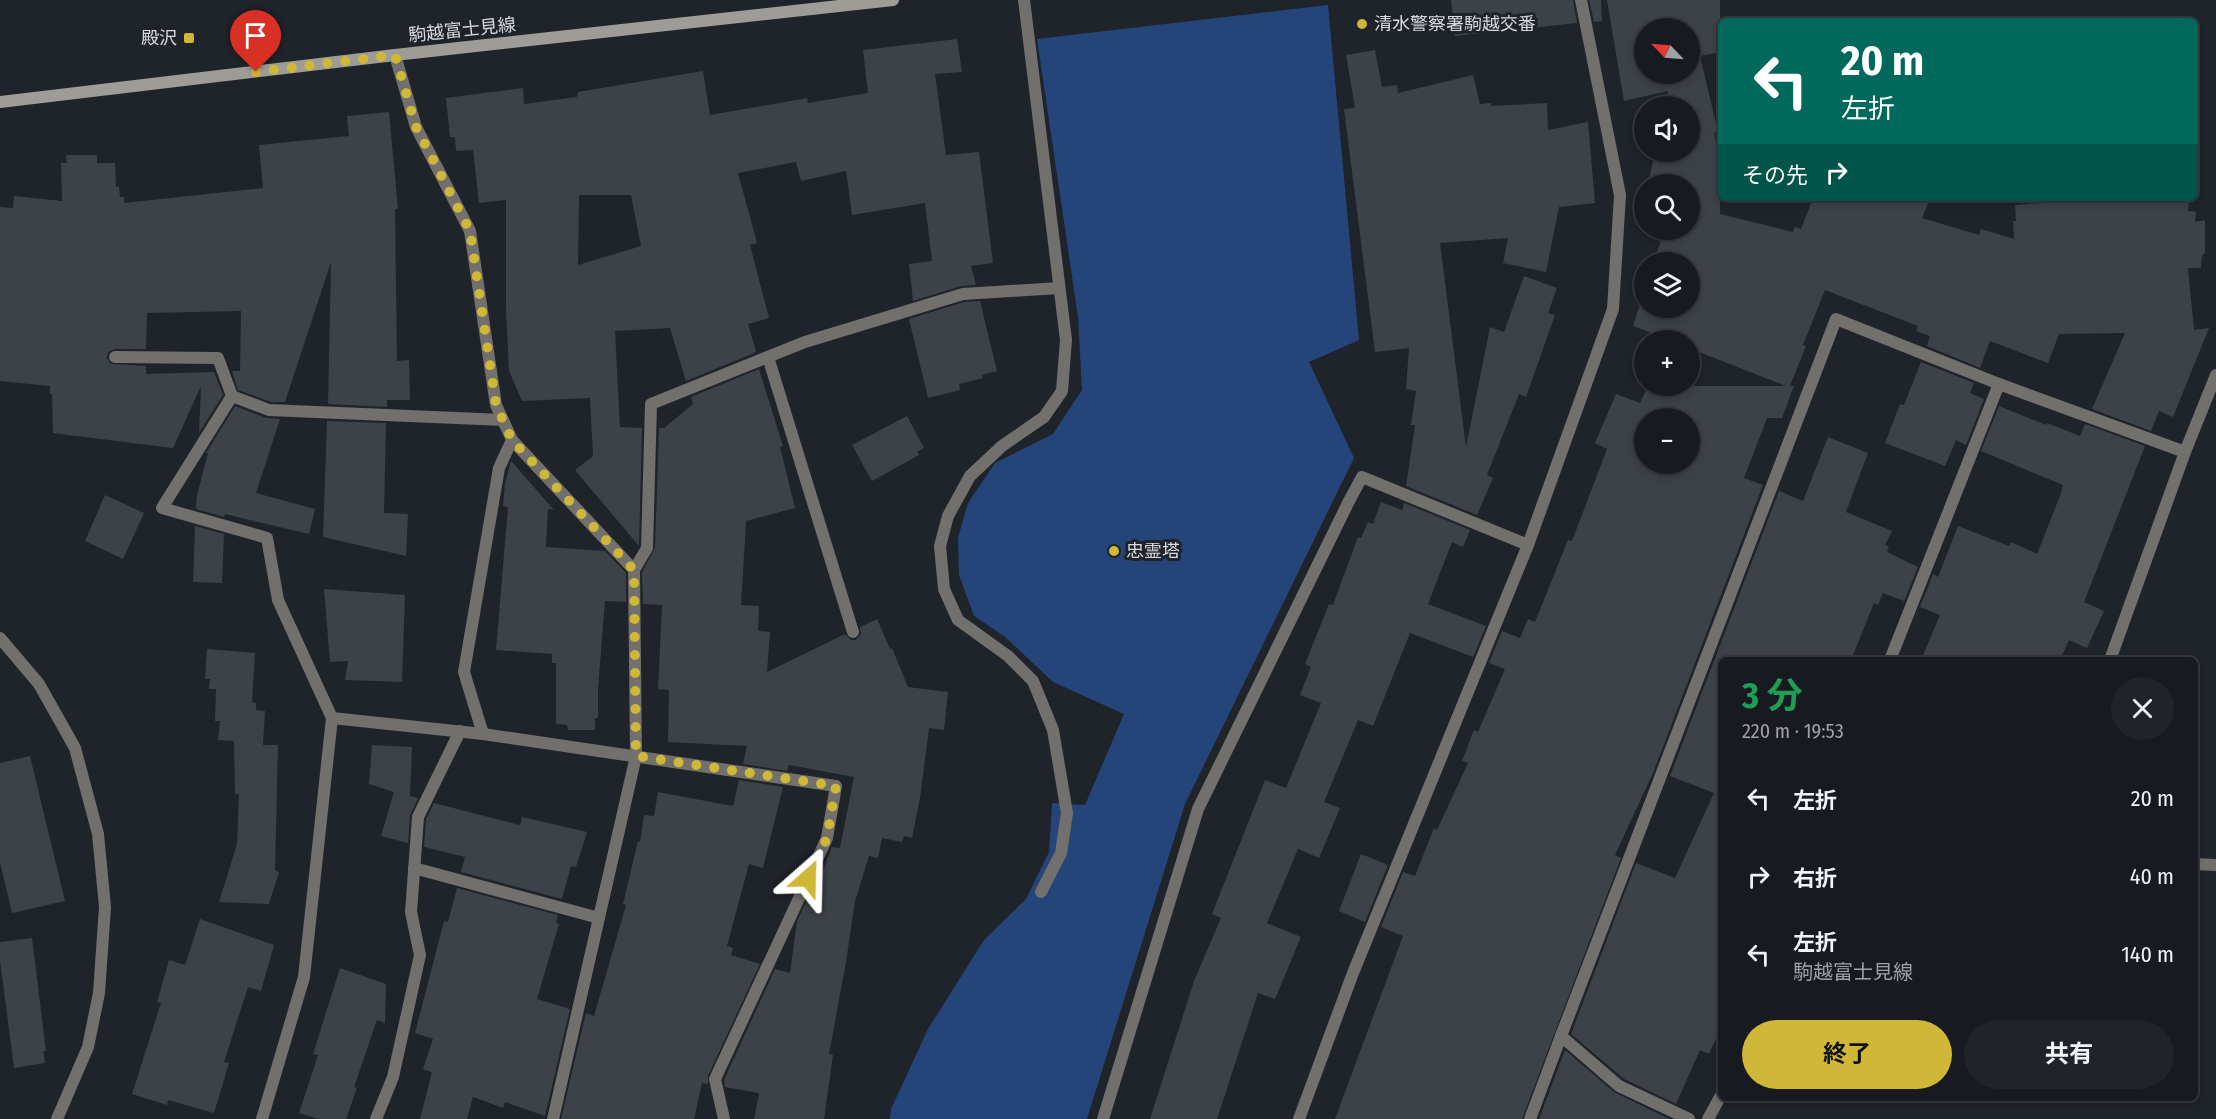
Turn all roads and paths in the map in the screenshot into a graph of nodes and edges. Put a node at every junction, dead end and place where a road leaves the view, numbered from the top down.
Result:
1 (893, 0) edge
2 (1024, 0) edge
3 (1581, 0) edge
4 (395, 55) junction
5 (0, 102) edge
6 (1059, 288) junction
7 (115, 357) dead end
8 (768, 357) junction
9 (2216, 375) edge
10 (1999, 384) junction
11 (232, 396) junction
12 (502, 420) junction
13 (512, 440) junction
14 (2185, 452) junction
15 (1528, 545) junction
16 (634, 570) junction
17 (853, 632) dead end
18 (0, 638) edge
19 (1891, 657) edge
20 (2111, 657) edge
21 (332, 718) junction
22 (460, 732) junction
23 (483, 735) junction
24 (636, 756) junction
25 (2198, 864) edge
26 (2216, 865) edge
27 (414, 868) junction
28 (1041, 892) dead end
29 (599, 918) junction
30 (1561, 1036) junction
31 (1718, 1100) edge
32 (57, 1119) edge
33 (262, 1119) edge
34 (376, 1119) edge
35 (553, 1119) edge
36 (724, 1119) edge
37 (1103, 1119) edge
38 (1299, 1119) edge
39 (1530, 1119) edge
40 (1689, 1119) edge
41 (1708, 1119) edge

1 - 4 main road, 駒越富士見線
2 - 6 street
3 - 15 street
4 - 5 main road, 駒越富士見線
4 - 12 street
6 - 8 street
6 - 28 street
7 - 11 street
8 - 16 street
8 - 17 street
9 - 14 street
10 - 14 street
10 - 19 street
10 - 30 street
11 - 12 street
11 - 21 street
12 - 13 street
13 - 16 street
13 - 23 street
14 - 20 street
15 - 37 street
15 - 38 street
16 - 24 street
18 - 32 street
21 - 22 street
21 - 33 street
22 - 23 street
22 - 27 street
23 - 24 street
24 - 29 street
24 - 36 street
25 - 26 street
27 - 29 street
27 - 34 street
29 - 35 street
30 - 39 street
30 - 40 street
31 - 41 street

